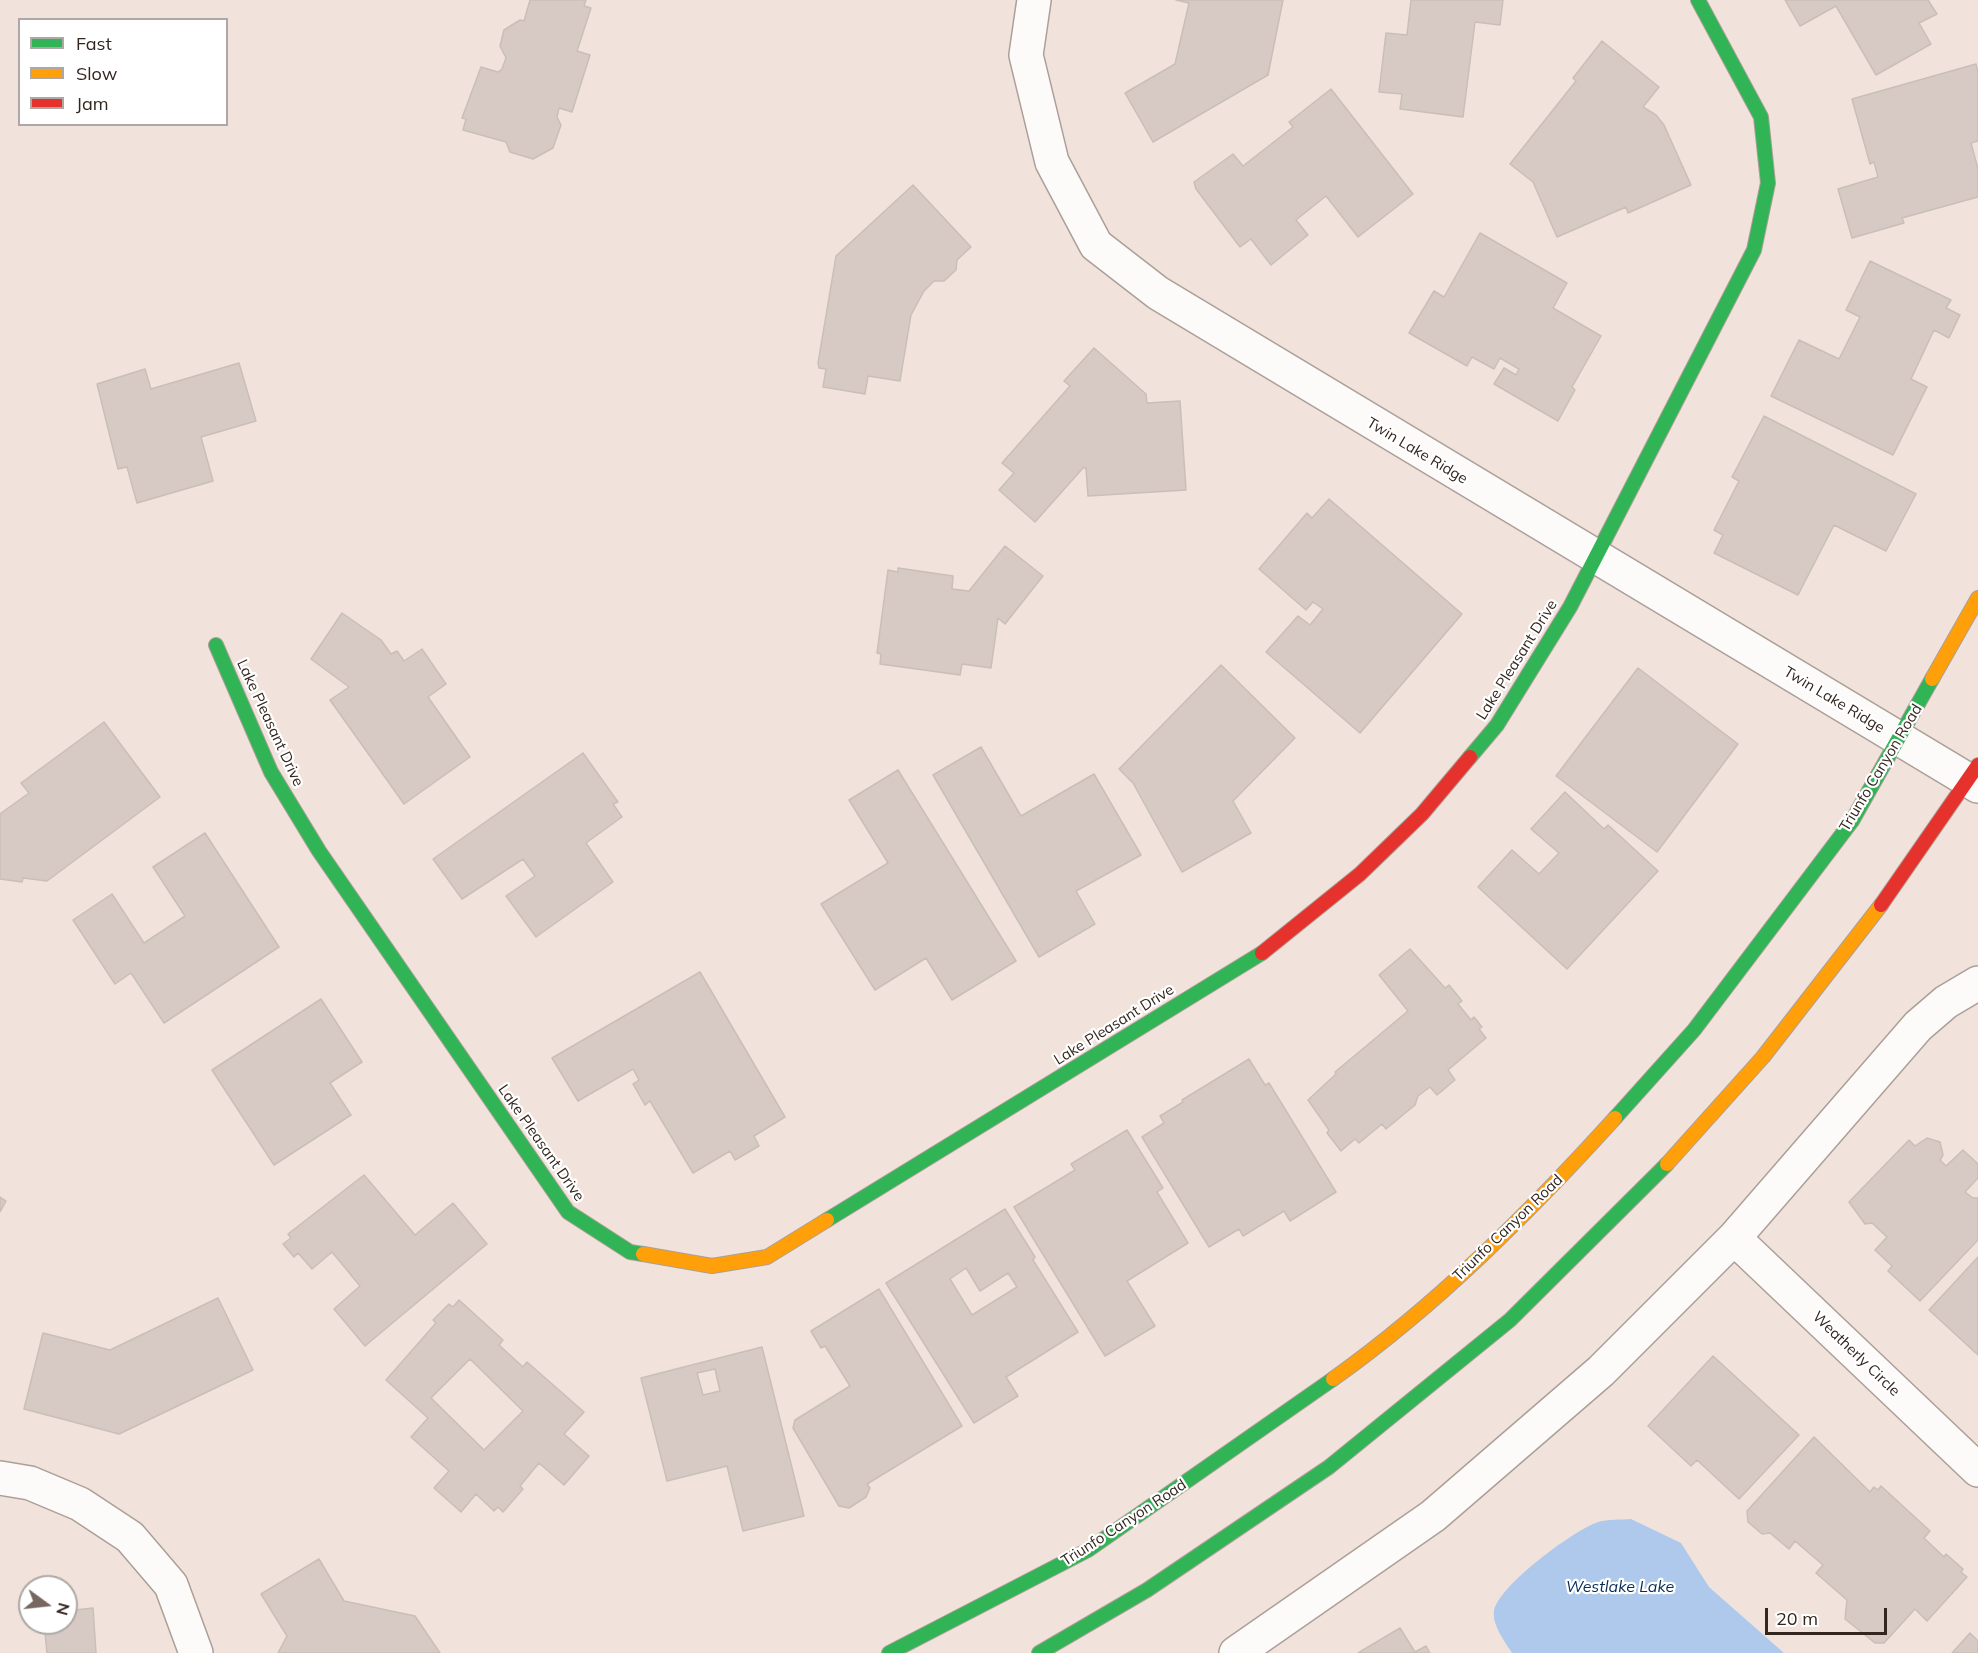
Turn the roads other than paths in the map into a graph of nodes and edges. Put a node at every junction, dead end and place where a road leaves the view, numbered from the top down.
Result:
1 (1034, 0) edge
2 (1698, 0) edge
3 (1597, 557) junction
4 (1978, 598) edge
5 (216, 645) dead end
6 (1899, 739) junction
7 (1975, 777) edge
8 (1978, 983) edge
9 (1734, 1238) junction
10 (1978, 1470) edge
11 (0, 1478) edge
12 (196, 1653) edge
13 (890, 1653) edge
14 (1039, 1653) edge
15 (1236, 1653) edge

1 - 3 street, Twin Lake Ridge
2 - 3 street, Lake Pleasant Drive
3 - 5 street, Lake Pleasant Drive
3 - 6 street, Twin Lake Ridge
4 - 6 street, Triunfo Canyon Road
6 - 7 street, Twin Lake Ridge
6 - 13 street, Triunfo Canyon Road
7 - 14 street
8 - 9 street
9 - 10 street, Weatherly Circle
9 - 15 street
11 - 12 street

